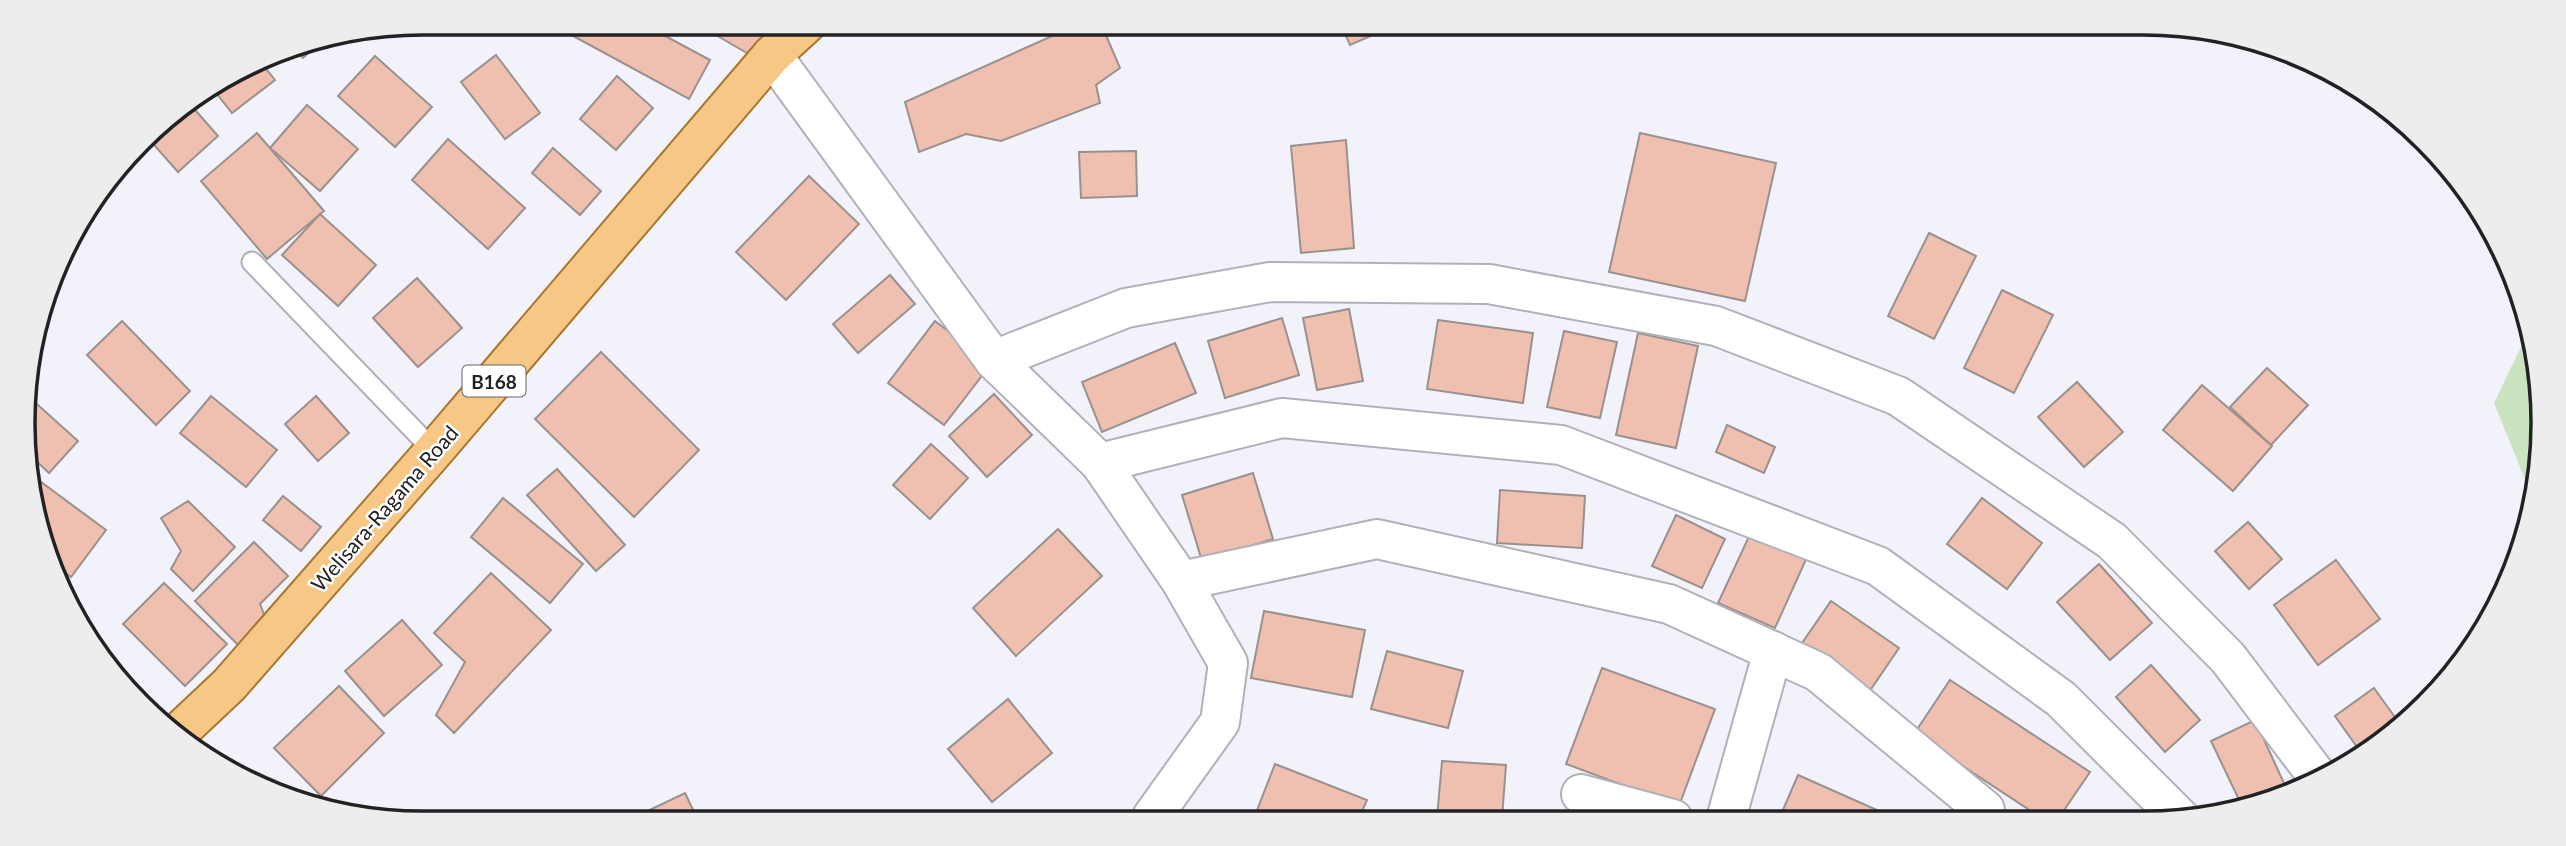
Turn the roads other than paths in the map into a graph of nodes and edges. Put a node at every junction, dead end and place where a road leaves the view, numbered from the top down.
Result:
1 (794, 35) edge
2 (772, 55) junction
3 (252, 262) dead end
4 (994, 360) junction
5 (434, 451) junction
6 (1100, 463) junction
7 (1181, 581) junction
8 (1773, 651) junction
9 (183, 728) edge
10 (2314, 771) edge
11 (1581, 794) dead end
12 (1985, 810) dead end
13 (2172, 810) edge
14 (1157, 811) edge
15 (1646, 811) edge
16 (1728, 811) edge

1 - 2 main road, Welisara-Ragama Road / B168
2 - 4 street
2 - 5 main road, Welisara-Ragama Road / B168
3 - 5 lane
4 - 6 street
4 - 10 street
5 - 9 main road, Welisara-Ragama Road / B168
6 - 7 street
6 - 13 street
7 - 8 street
7 - 14 street
8 - 12 street
8 - 16 street
11 - 15 street

